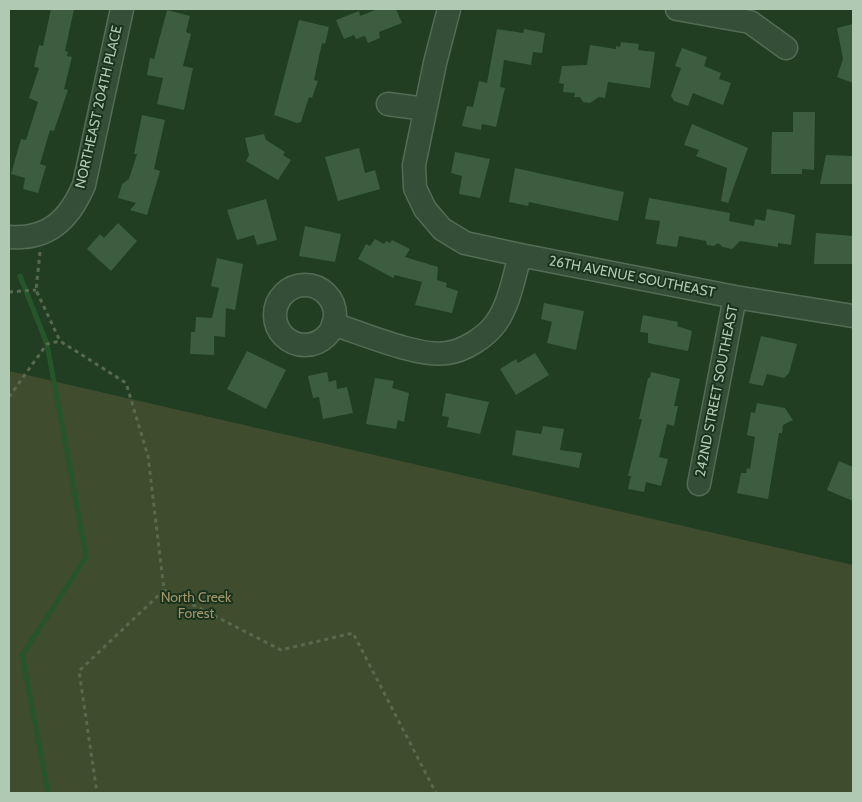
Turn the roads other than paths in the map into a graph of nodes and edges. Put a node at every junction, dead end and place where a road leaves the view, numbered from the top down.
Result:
1 (122, 9) edge
2 (449, 9) edge
3 (677, 9) edge
4 (786, 48) dead end
5 (388, 104) dead end
6 (425, 109) junction
7 (26, 236) edge
8 (520, 255) junction
9 (735, 297) junction
10 (853, 316) edge
11 (333, 324) dead end
12 (699, 484) dead end

1 - 7 street, NORTHEAST 204TH PLACE
2 - 6 street
3 - 4 street
5 - 6 street
6 - 8 street, 26TH AVENUE SOUTHEAST
8 - 9 street, 26TH AVENUE SOUTHEAST
8 - 11 street
9 - 10 street, 26TH AVENUE SOUTHEAST
9 - 12 street, 242ND STREET SOUTHEAST

